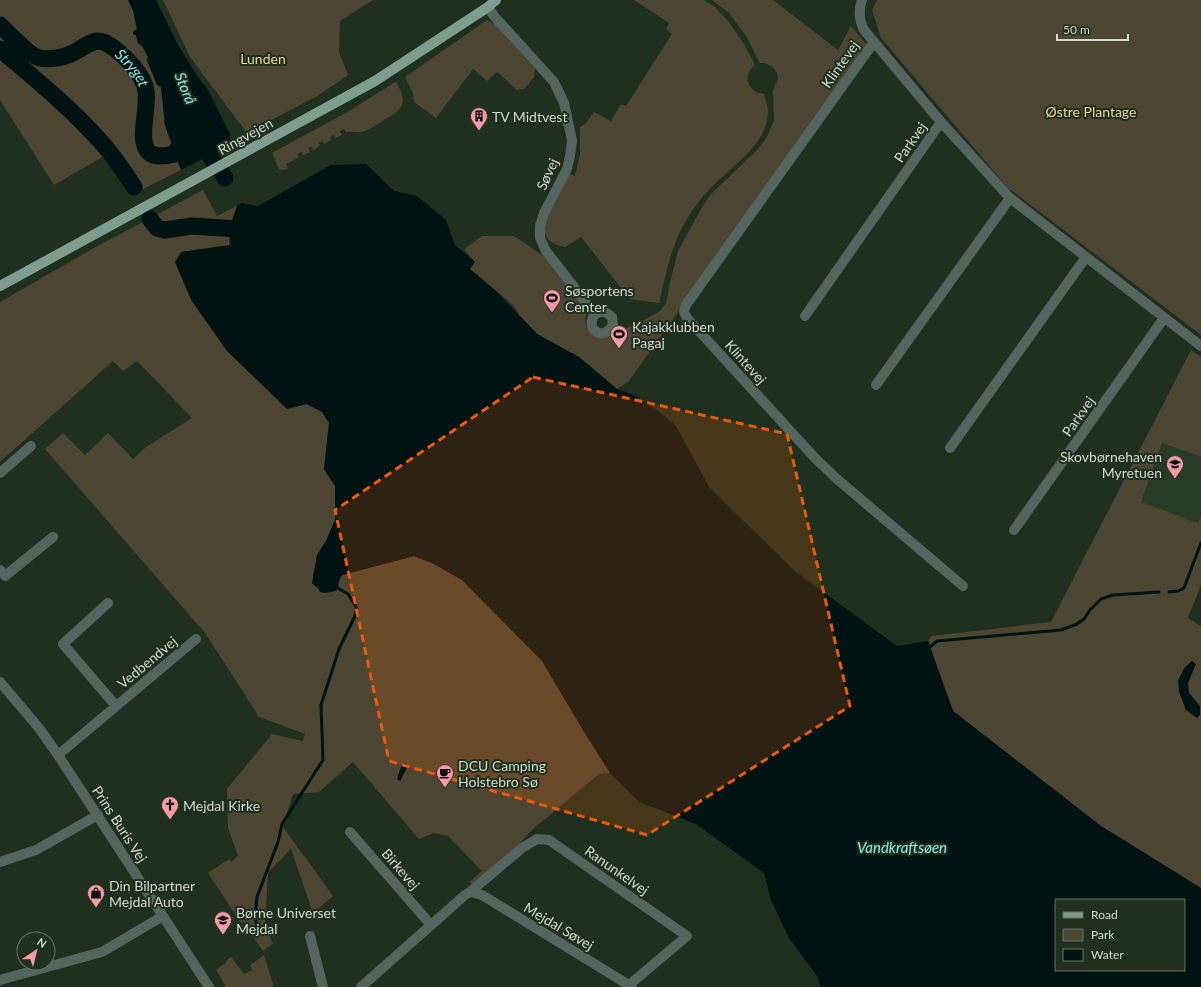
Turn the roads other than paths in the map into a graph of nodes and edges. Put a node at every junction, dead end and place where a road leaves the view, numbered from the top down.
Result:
1 (862, 0) edge
2 (492, 3) edge
3 (874, 42) junction
4 (941, 122) junction
5 (1010, 198) junction
6 (1086, 257) junction
7 (0, 286) edge
8 (595, 314) dead end
9 (805, 316) dead end
10 (1164, 318) junction
11 (1201, 346) edge
12 (876, 385) dead end
13 (31, 446) dead end
14 (950, 448) dead end
15 (0, 473) edge
16 (1014, 530) dead end
17 (54, 537) dead end
18 (0, 570) edge
19 (963, 586) dead end
20 (108, 603) dead end
21 (196, 639) dead end
22 (0, 682) edge
23 (116, 706) junction
24 (58, 754) junction
25 (98, 815) junction
26 (350, 832) dead end
27 (0, 862) edge
28 (470, 892) junction
29 (163, 916) junction
30 (431, 925) junction
31 (310, 936) dead end
32 (0, 980) edge
33 (630, 986) edge
34 (209, 987) edge
35 (323, 987) edge
36 (361, 987) edge

1 - 3 street, Parkvej
2 - 7 main road, Ringvejen
2 - 8 street, Søvej
3 - 4 street, Parkvej
3 - 19 street, Klintevej
4 - 5 street, Parkvej
4 - 9 street, Parkvej
5 - 6 street, Parkvej
5 - 12 street
6 - 10 street, Parkvej
6 - 14 street
10 - 11 street, Parkvej
10 - 16 street, Parkvej
13 - 15 street
17 - 18 street
20 - 23 street, Vedbendvej
21 - 23 street, Vedbendvej
22 - 24 street, Prins Buris Vej
23 - 24 street, Vedbendvej
24 - 25 street, Prins Buris Vej
25 - 27 street
25 - 29 street, Prins Buris Vej
26 - 30 street, Birkevej
28 - 30 street
28 - 33 street, Mejdal Søvej
28 - 33 street, Ranunkelvej
29 - 32 street
29 - 34 street, Prins Buris Vej
30 - 36 street
31 - 35 street

